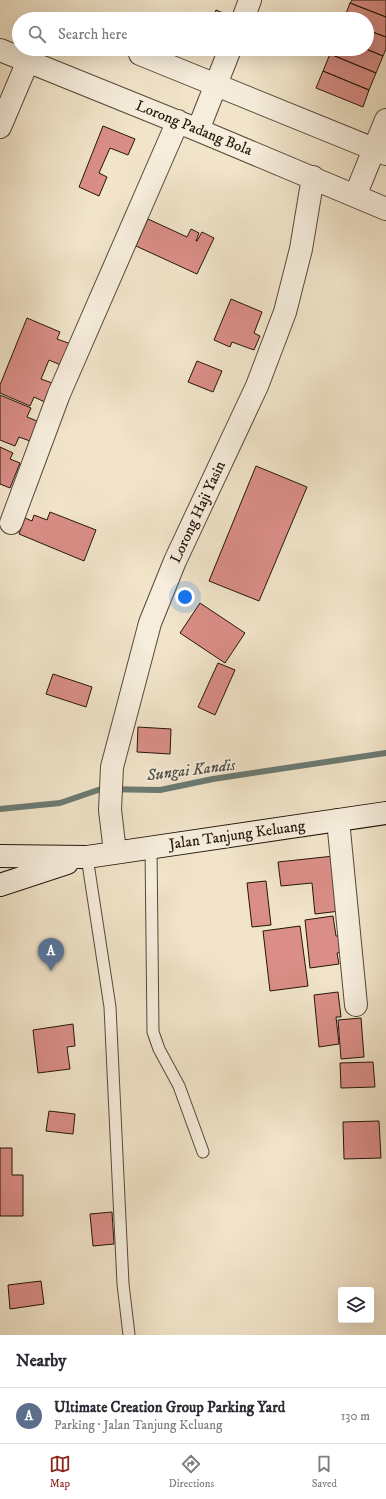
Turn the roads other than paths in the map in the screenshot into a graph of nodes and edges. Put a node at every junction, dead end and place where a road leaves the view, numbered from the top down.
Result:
1 (250, 0) edge
2 (246, 12) edge
3 (0, 50) edge
4 (12, 55) edge
5 (15, 56) edge
6 (145, 56) edge
7 (227, 56) edge
8 (28, 61) junction
9 (216, 85) junction
10 (386, 120) edge
11 (178, 121) junction
12 (1, 123) edge
13 (198, 130) junction
14 (380, 151) edge
15 (313, 177) junction
16 (355, 196) junction
17 (386, 209) edge
18 (11, 523) dead end
19 (386, 814) edge
20 (338, 820) junction
21 (151, 847) junction
22 (115, 852) junction
23 (0, 856) edge
24 (87, 857) junction
25 (0, 885) edge
26 (356, 1005) dead end
27 (203, 1152) dead end
28 (129, 1335) edge

1 - 2 street
3 - 4 street, Lorong Padang Bola
5 - 8 street, Lorong Padang Bola
6 - 9 street
7 - 9 street
8 - 11 street, Lorong Padang Bola
8 - 12 street
9 - 13 street
9 - 14 street
10 - 14 street
11 - 13 street, Lorong Padang Bola
11 - 18 street
13 - 15 street, Lorong Padang Bola
14 - 16 street
15 - 16 street, Lorong Padang Bola
15 - 22 street, Lorong Haji Yasin
16 - 17 street, Lorong Padang Bola
19 - 20 street, Jalan Tanjung Keluang
20 - 21 street, Jalan Tanjung Keluang
20 - 26 street
21 - 22 street, Jalan Tanjung Keluang
21 - 27 lane
22 - 24 street, Jalan Tanjung Keluang
23 - 24 street, Jalan Tanjung Keluang
24 - 25 street, Jalan Tanjung Keluang
24 - 28 lane

